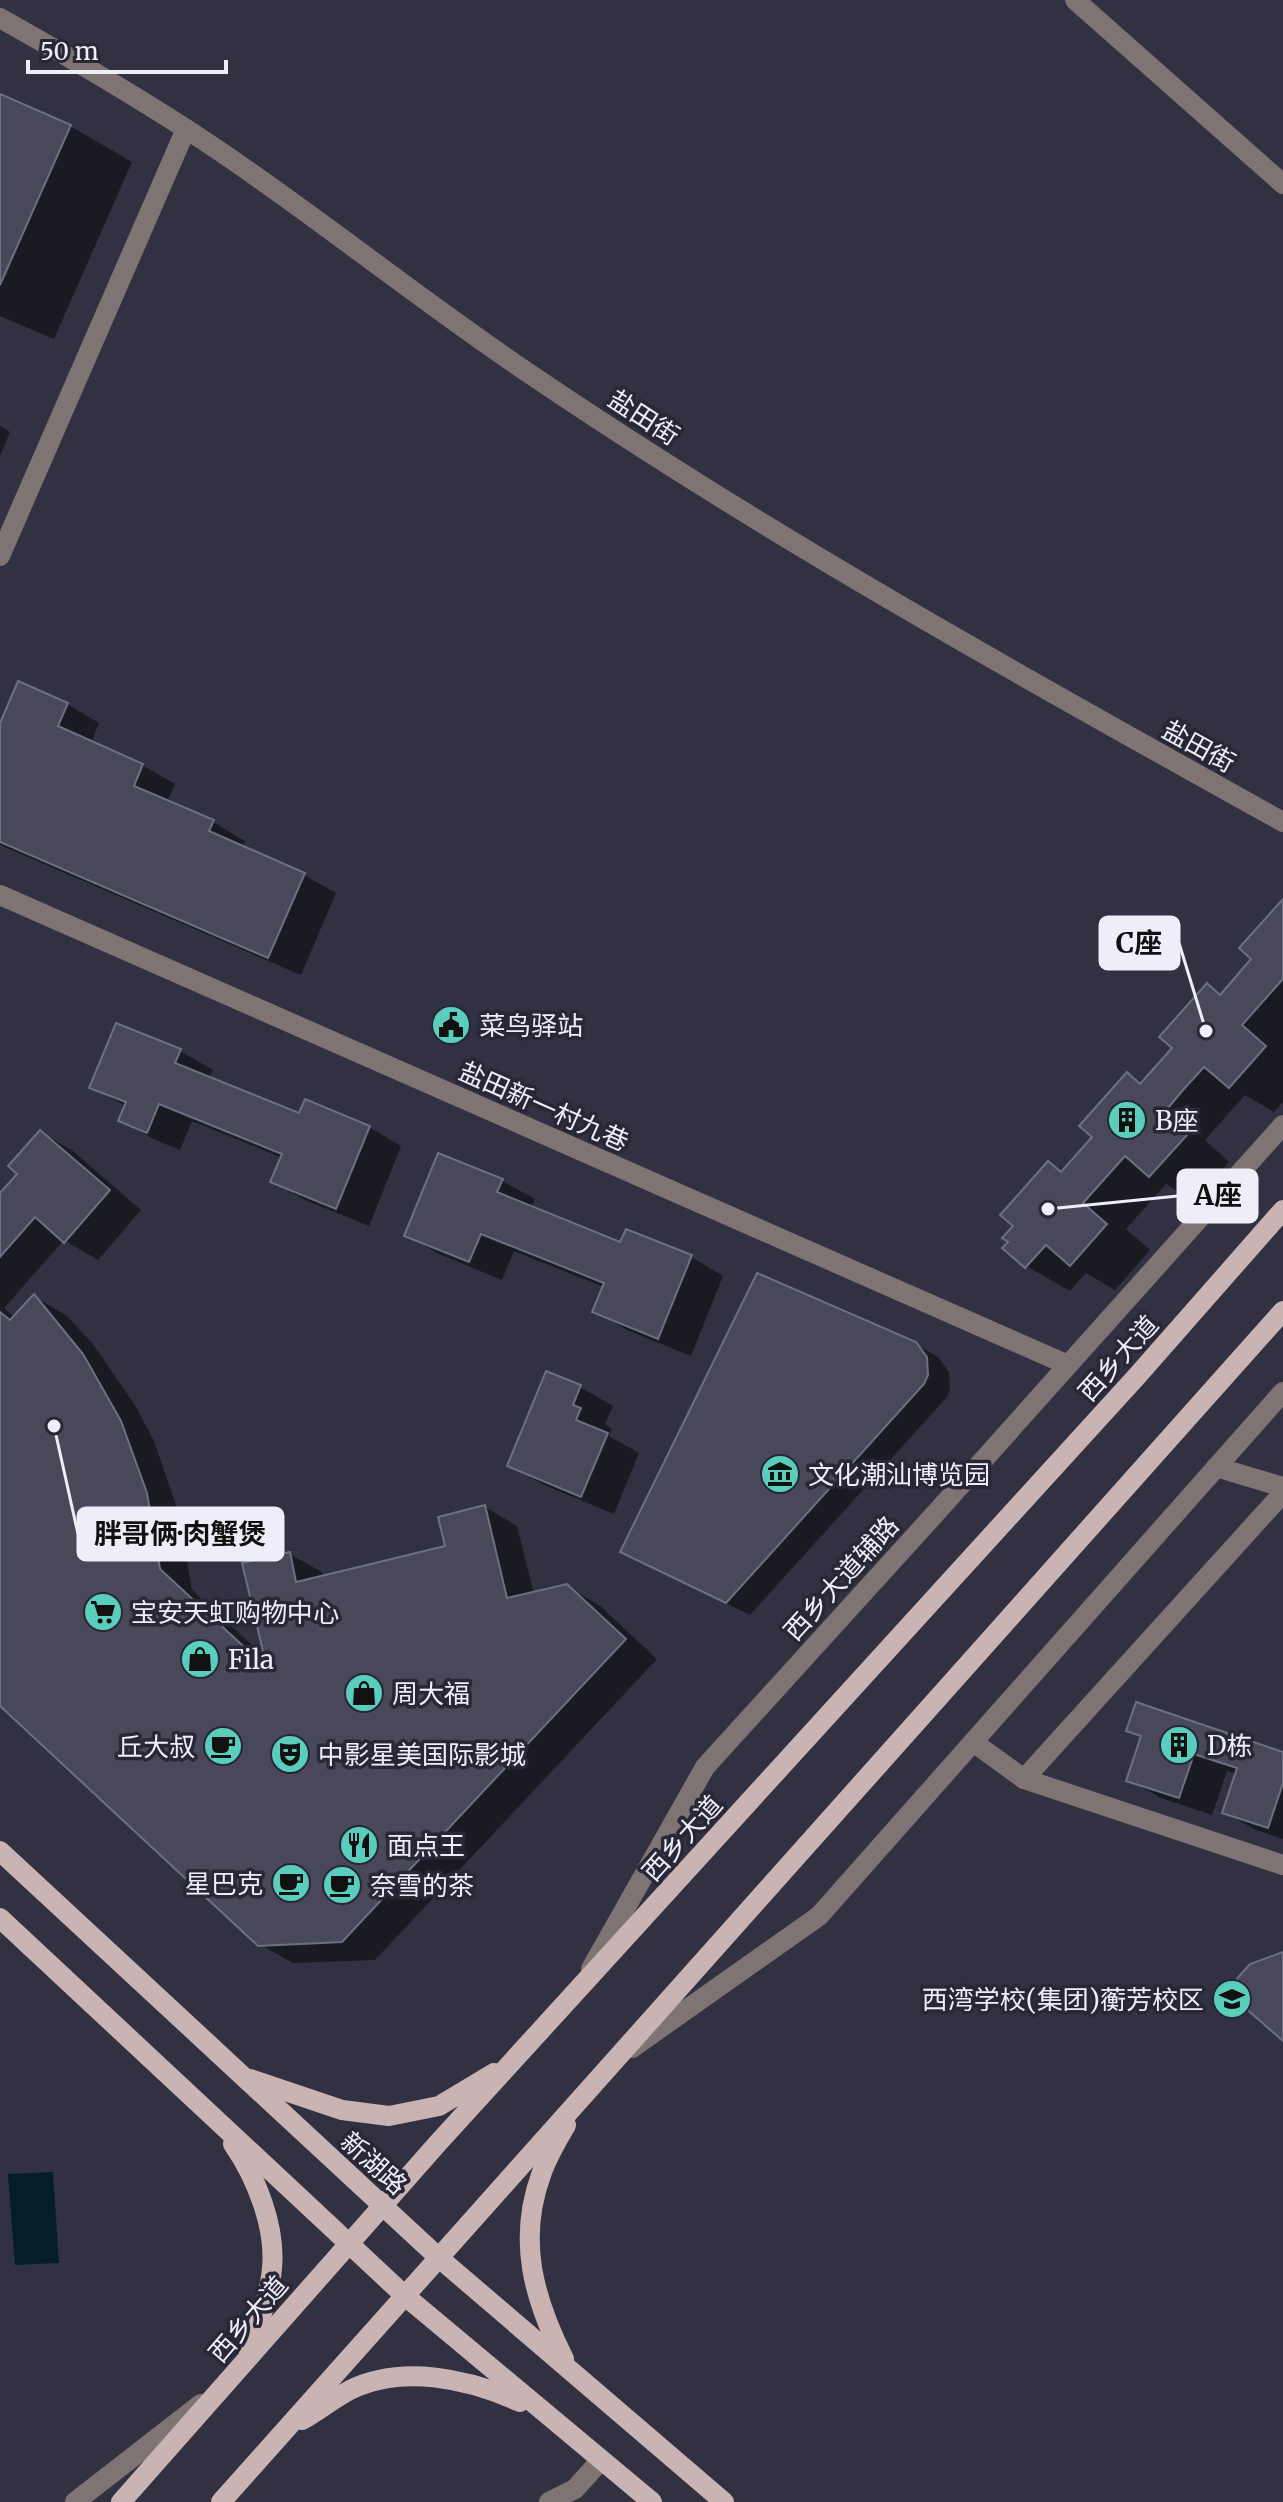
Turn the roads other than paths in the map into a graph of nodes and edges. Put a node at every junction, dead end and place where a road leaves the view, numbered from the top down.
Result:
1 (1075, 0) edge
2 (0, 18) edge
3 (186, 129) junction
4 (1283, 184) edge
5 (0, 556) edge
6 (1283, 822) edge
7 (0, 895) edge
8 (1283, 1125) edge
9 (1283, 1210) edge
10 (1283, 1311) edge
11 (1068, 1365) junction
12 (1283, 1392) edge
13 (1216, 1467) junction
14 (1283, 1487) edge
15 (1283, 1493) edge
16 (973, 1742) junction
17 (1024, 1779) junction
18 (0, 1851) edge
19 (1283, 1865) edge
20 (0, 1918) edge
21 (579, 1990) junction
22 (515, 2061) junction
23 (612, 2062) junction
24 (240, 2075) junction
25 (579, 2099) junction
26 (212, 2115) junction
27 (382, 2206) junction
28 (349, 2244) junction
29 (438, 2257) junction
30 (404, 2295) junction
31 (246, 2360) junction
32 (570, 2370) junction
33 (223, 2387) junction
34 (545, 2414) junction
35 (282, 2433) junction
36 (601, 2460) junction
37 (573, 2496) edge
38 (75, 2502) edge
39 (121, 2502) edge
40 (221, 2502) edge
41 (549, 2502) edge
42 (652, 2502) edge
43 (724, 2502) edge

1 - 4 street
2 - 3 street, 盐田街
3 - 5 street
3 - 6 street, 盐田街
7 - 11 street, 盐田新一村九巷
8 - 11 street, 西乡大道辅路
9 - 21 main road, 西乡大道
10 - 23 main road
11 - 21 street, 西乡大道辅路
12 - 13 street
13 - 14 street
13 - 16 street
15 - 17 street
16 - 17 street
16 - 23 street
17 - 19 street
18 - 24 main road, 新湖路
20 - 26 main road
21 - 22 main road, 西乡大道
22 - 24 main road
22 - 27 main road, 西乡大道
23 - 25 main road
24 - 27 main road, 新湖路
25 - 29 main road
25 - 32 main road
26 - 28 main road
26 - 31 main road
27 - 28 main road, 西乡大道
27 - 29 main road, 新湖路
28 - 30 main road
28 - 31 main road, 西乡大道
29 - 30 main road
29 - 32 main road, 新湖路
30 - 34 main road
30 - 35 main road
31 - 33 main road, 西乡大道
32 - 43 main road, 新湖路
33 - 38 street
33 - 39 main road, 西乡大道
34 - 35 main road
34 - 36 main road
35 - 40 main road
36 - 37 street
36 - 42 main road
37 - 41 street

